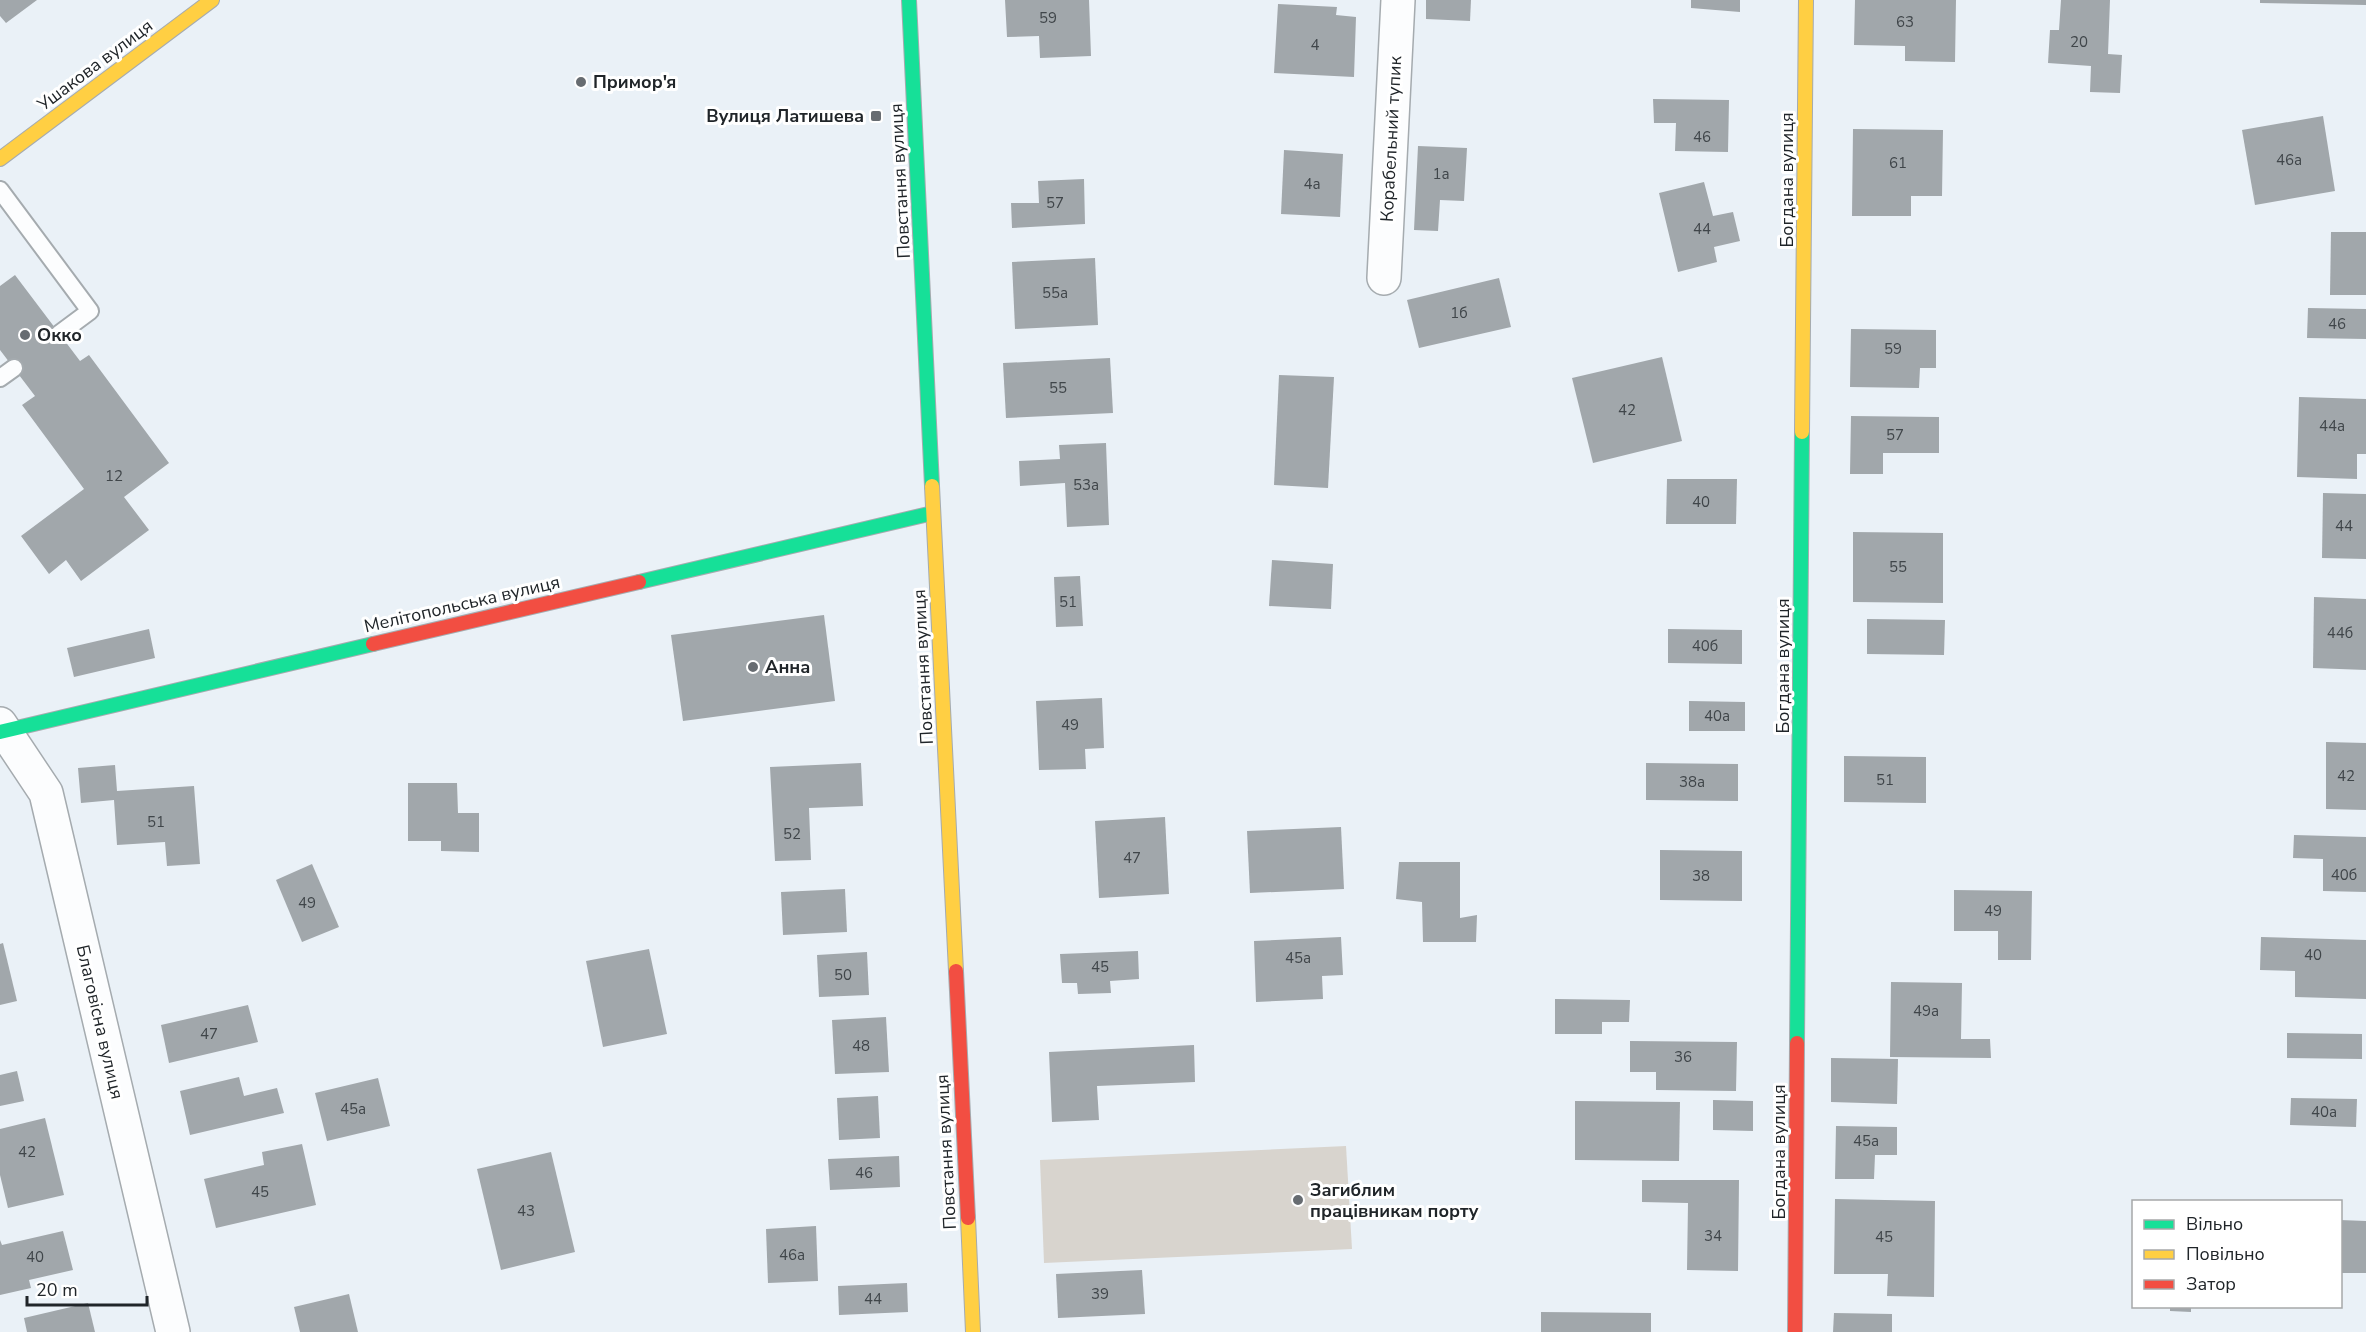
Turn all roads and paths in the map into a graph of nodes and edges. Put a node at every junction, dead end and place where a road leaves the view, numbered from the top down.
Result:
1 (212, 0) edge
2 (909, 0) edge
3 (1398, 0) edge
4 (1806, 0) edge
5 (0, 159) edge
6 (0, 190) edge
7 (1384, 278) dead end
8 (60, 334) dead end
9 (933, 513) junction
10 (1, 729) edge
11 (173, 1332) edge
12 (973, 1332) edge
13 (1795, 1332) edge

1 - 5 street, Ушакова вулиця
2 - 9 street, Повстання вулиця
3 - 7 street, Корабельний тупик
4 - 13 street, Богдана вулиця
6 - 8 lane
9 - 10 street, Мелітопольська вулиця
9 - 12 street, Повстання вулиця
10 - 11 street, Благовісна вулиця

